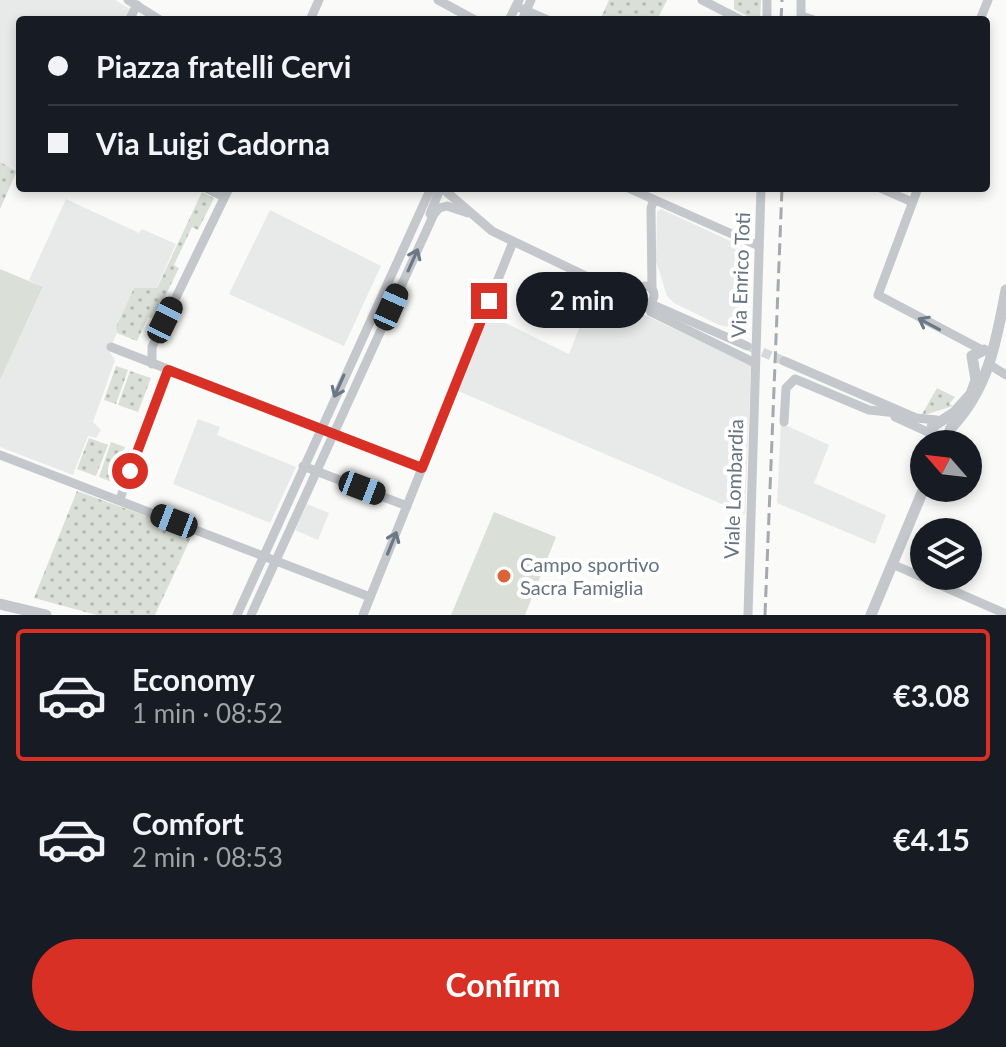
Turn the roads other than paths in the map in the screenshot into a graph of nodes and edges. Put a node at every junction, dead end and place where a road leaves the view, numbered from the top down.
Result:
1 (438, 0) edge
2 (531, 0) edge
3 (702, 0) edge
4 (133, 3) edge
5 (517, 3) edge
6 (154, 16) edge
7 (468, 16) edge
8 (524, 16) edge
9 (733, 16) edge
10 (435, 192) edge
11 (436, 192) edge
12 (442, 192) edge
13 (637, 192) edge
14 (761, 192) edge
15 (889, 192) edge
16 (916, 192) edge
17 (227, 193) edge
18 (654, 200) junction
19 (912, 202) junction
20 (468, 213) junction
21 (425, 233) junction
22 (513, 242) junction
23 (759, 246) junction
24 (651, 265) junction
25 (389, 279) junction
26 (401, 285) junction
27 (640, 288) junction
28 (1006, 290) edge
29 (653, 291) junction
30 (623, 296) junction
31 (645, 303) junction
32 (668, 310) junction
33 (747, 346) tunnel mouth
34 (111, 347) dead end
35 (354, 355) junction
36 (367, 360) junction
37 (985, 360) junction
38 (784, 361) tunnel mouth
39 (755, 363) junction
40 (152, 364) junction
41 (168, 370) junction
42 (1006, 375) edge
43 (865, 398) junction
44 (888, 413) junction
45 (906, 414) junction
46 (784, 422) dead end
47 (320, 429) junction
48 (945, 429) edge
49 (919, 430) edge
50 (333, 434) junction
51 (0, 455) edge
52 (303, 466) junction
53 (422, 468) junction
54 (316, 471) junction
55 (120, 499) junction
56 (288, 499) junction
57 (918, 502) edge
58 (301, 505) junction
59 (407, 506) junction
60 (262, 555) junction
61 (275, 560) junction
62 (892, 564) junction
63 (246, 592) junction
64 (370, 597) junction
65 (259, 598) junction
66 (0, 604) edge
67 (1006, 614) edge
68 (46, 615) edge
69 (237, 615) edge
70 (251, 615) edge
71 (363, 615) edge
72 (748, 615) edge
73 (871, 615) edge

1 - 7 street
2 - 8 street
3 - 9 street
4 - 6 street
5 - 8 street
10 - 25 street
11 - 21 street
12 - 20 street
13 - 18 street
14 - 23 street, Via Enrico Toti
15 - 19 street
16 - 19 street
17 - 40 street
18 - 23 street
18 - 24 street
37 -> 19 street
20 - 21 street
20 - 22 street
26 -> 21 street
22 - 30 street
22 - 53 street
23 - 39 street, Via Enrico Toti
24 - 27 street
24 - 29 street
25 - 26 street
25 - 35 street
26 - 36 street
27 - 29 street
27 - 30 street
27 - 31 street
28 - 37 street
29 - 31 street
29 - 32 street
30 - 31 street
31 - 32 street
31 - 39 street
32 - 33 street
34 - 40 street
35 - 36 street
35 -> 47 street
36 - 50 street
37 - 42 street
37 - 48 street
38 - 43 street
39 - 72 street, Viale Lombardia
40 - 41 street
41 - 47 street
41 - 55 street
43 - 44 street
43 - 45 street
44 - 45 street
44 - 46 street
44 - 49 street
45 - 48 street
47 - 50 street
47 - 52 street
50 - 53 street
50 - 54 street
51 - 55 street
52 - 54 street
52 - 56 street
53 - 59 street
54 - 58 street
54 - 59 street
55 - 60 street
56 - 58 street
56 - 60 street
57 - 62 street
58 - 61 street
64 -> 59 street
60 - 61 street
60 - 63 street
61 - 64 street
61 - 65 street
62 - 67 street
62 - 73 street
63 - 65 street
63 - 69 street
64 - 71 street
65 - 70 street
66 - 68 street

